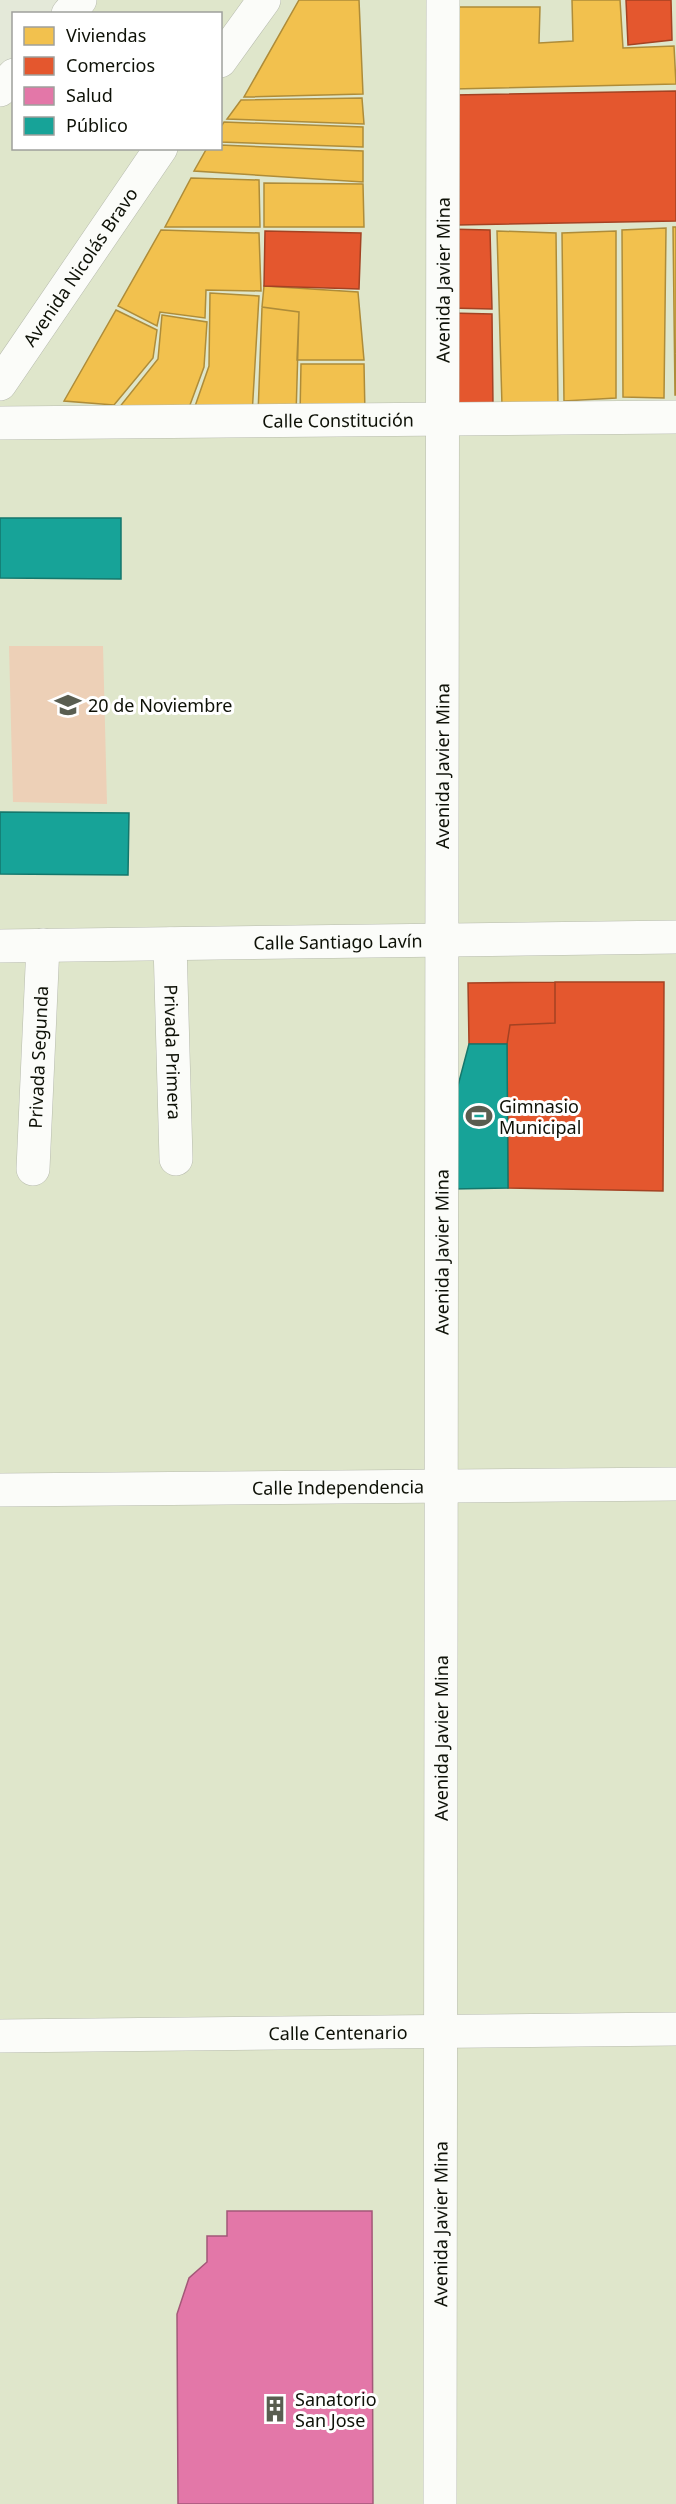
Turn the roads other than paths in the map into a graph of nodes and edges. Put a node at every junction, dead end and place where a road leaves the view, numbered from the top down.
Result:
1 (80, 0) edge
2 (264, 0) edge
3 (443, 0) edge
4 (70, 12) edge
5 (222, 58) edge
6 (12, 77) edge
7 (0, 90) edge
8 (160, 150) edge
9 (0, 384) edge
10 (676, 417) edge
11 (443, 419) junction
12 (0, 423) edge
13 (676, 938) edge
14 (442, 941) junction
15 (170, 944) junction
16 (43, 945) junction
17 (0, 946) edge
18 (176, 1159) dead end
19 (33, 1169) dead end
20 (676, 1484) edge
21 (441, 1487) junction
22 (0, 1490) edge
23 (676, 2029) edge
24 (441, 2031) junction
25 (0, 2036) edge
26 (440, 2504) edge

1 - 4 main road
2 - 5 main road
3 - 11 main road, Avenida Javier Mina
6 - 7 main road
8 - 9 main road, Avenida Nicolás Bravo
10 - 11 main road, Calle Constitución
11 - 12 main road, Calle Constitución
11 - 14 main road, Avenida Javier Mina
13 - 14 main road, Calle Santiago Lavín
14 - 15 main road, Calle Santiago Lavín
14 - 21 main road, Avenida Javier Mina
15 - 16 main road, Calle Santiago Lavín
15 - 18 main road, Privada Primera
16 - 17 main road, Calle Santiago Lavín
16 - 19 main road, Privada Segunda
20 - 21 main road, Calle Independencia
21 - 22 main road, Calle Independencia
21 - 24 main road, Avenida Javier Mina
23 - 24 main road, Calle Centenario
24 - 25 main road, Calle Centenario
24 - 26 main road, Avenida Javier Mina

